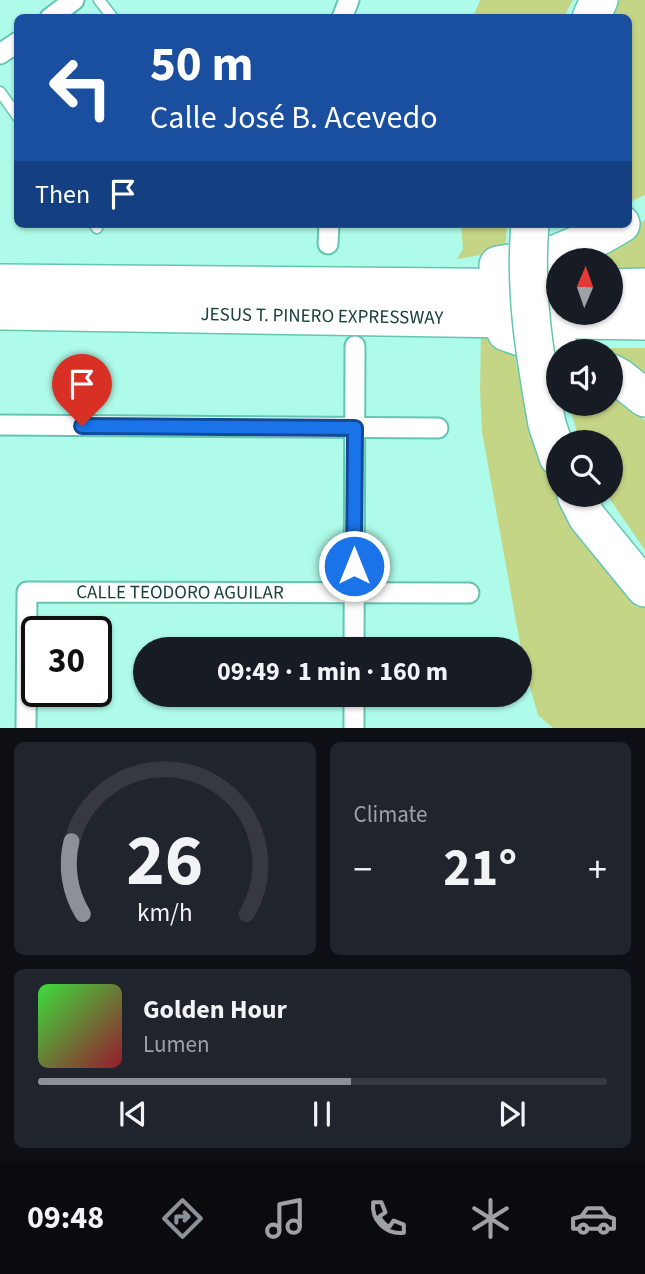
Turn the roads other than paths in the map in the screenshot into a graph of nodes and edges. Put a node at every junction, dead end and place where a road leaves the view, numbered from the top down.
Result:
1 (74, 0) edge
2 (99, 0) edge
3 (55, 14) edge
4 (110, 14) edge
5 (0, 92) edge
6 (14, 111) edge
7 (530, 228) edge
8 (614, 228) edge
9 (0, 283) edge
10 (295, 287) junction
11 (645, 287) edge
12 (546, 288) edge
13 (623, 288) edge
14 (0, 311) edge
15 (472, 320) junction
16 (645, 321) edge
17 (355, 346) dead end
18 (546, 346) edge
19 (623, 380) edge
20 (645, 398) edge
21 (0, 425) edge
22 (355, 428) junction
23 (438, 428) dead end
24 (551, 430) edge
25 (582, 507) edge
26 (645, 588) edge
27 (354, 593) junction
28 (469, 593) dead end
29 (354, 637) edge
30 (354, 707) edge
31 (26, 728) edge
32 (354, 728) edge

1 - 3 street
2 - 4 lane
5 - 6 lane
7 - 24 highway, bridge
8 - 10 highway
9 - 10 highway, JESUS T. PINERO EXPRESSWAY
10 - 12 highway, JESUS T. PINERO EXPRESSWAY
11 - 13 highway
14 - 15 highway, JESUS T. PINERO EXPRESSWAY
15 - 16 highway, JESUS T. PINERO EXPRESSWAY
15 - 18 highway
17 - 22 street
19 - 20 highway
21 - 22 street
22 - 23 street
22 - 27 street
25 - 26 highway
27 - 28 street, CALLE TEODORO AGUILAR
27 - 29 street
27 - 31 street, CALLE TEODORO AGUILAR
30 - 32 street

